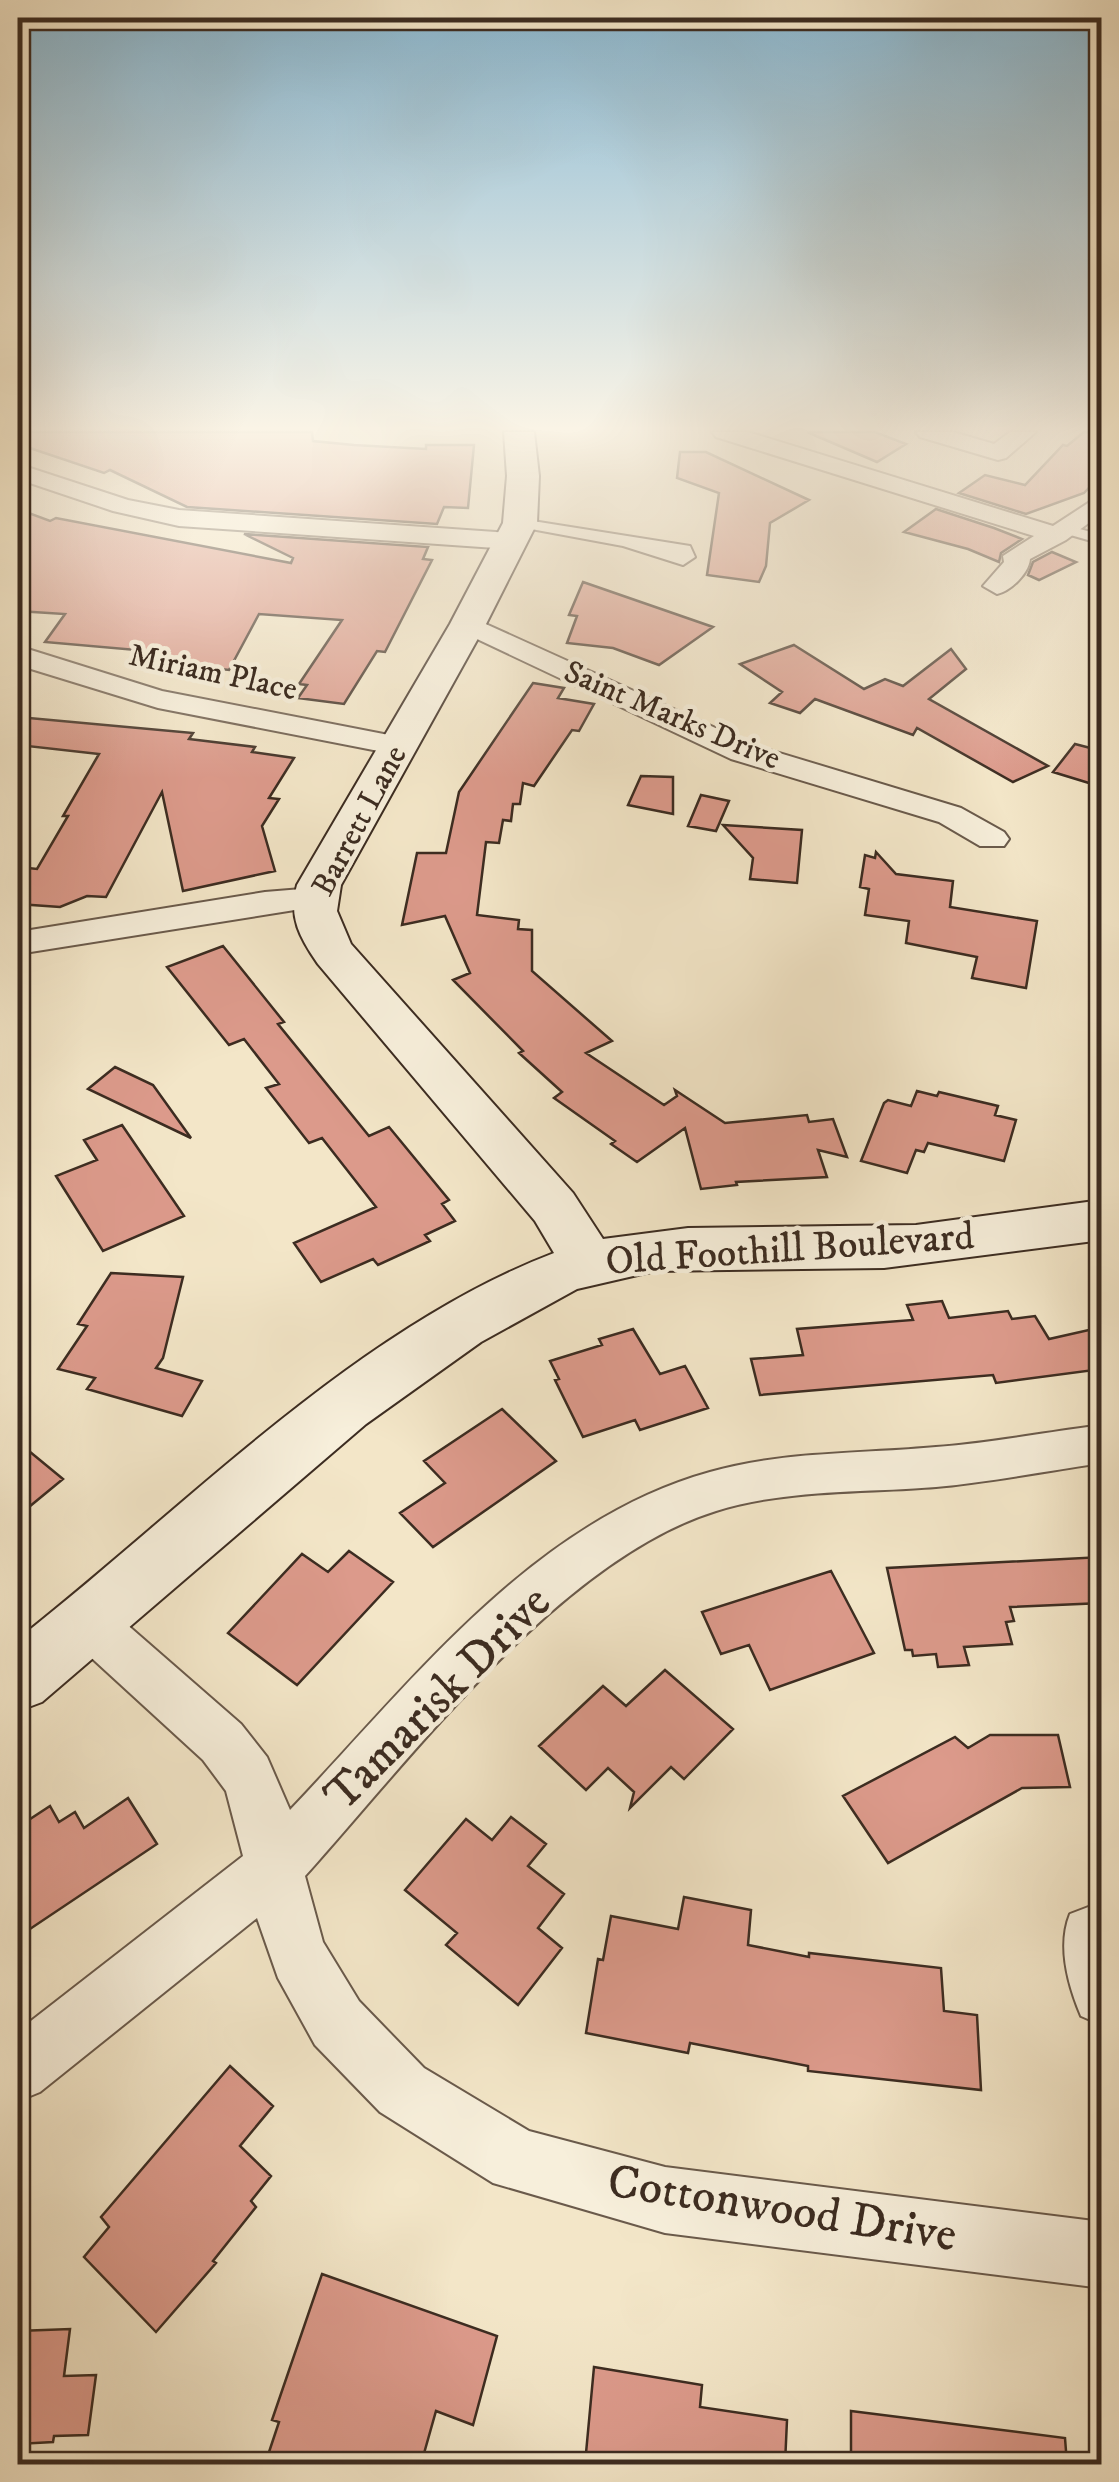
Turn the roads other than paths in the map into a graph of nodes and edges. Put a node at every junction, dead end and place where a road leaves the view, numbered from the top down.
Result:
1 (508, 548) edge
2 (1031, 548) edge
3 (997, 586) dead end
4 (468, 624) junction
5 (18, 655) edge
6 (399, 746) junction
7 (992, 839) dead end
8 (314, 898) junction
9 (18, 943) edge
10 (1102, 1220) edge
11 (586, 1263) junction
12 (1102, 1444) edge
13 (90, 1624) junction
14 (18, 1680) edge
15 (276, 1866) junction
16 (1092, 1935) dead end
17 (1102, 1995) edge
18 (18, 2070) edge
19 (1102, 2254) edge

1 - 4 street, Barrett Lane
2 - 3 street
4 - 6 street, Barrett Lane
4 - 7 street, Saint Marks Drive
5 - 6 street, Miriam Place
6 - 8 street, Barrett Lane
8 - 9 street
8 - 11 street, Barrett Lane
10 - 11 street, Old Foothill Boulevard
11 - 13 street, Old Foothill Boulevard
12 - 15 street, Tamarisk Drive
13 - 14 street, Old Foothill Boulevard
13 - 15 street, Cottonwood Drive
15 - 18 street, Tamarisk Drive
15 - 19 street, Cottonwood Drive
16 - 17 street

